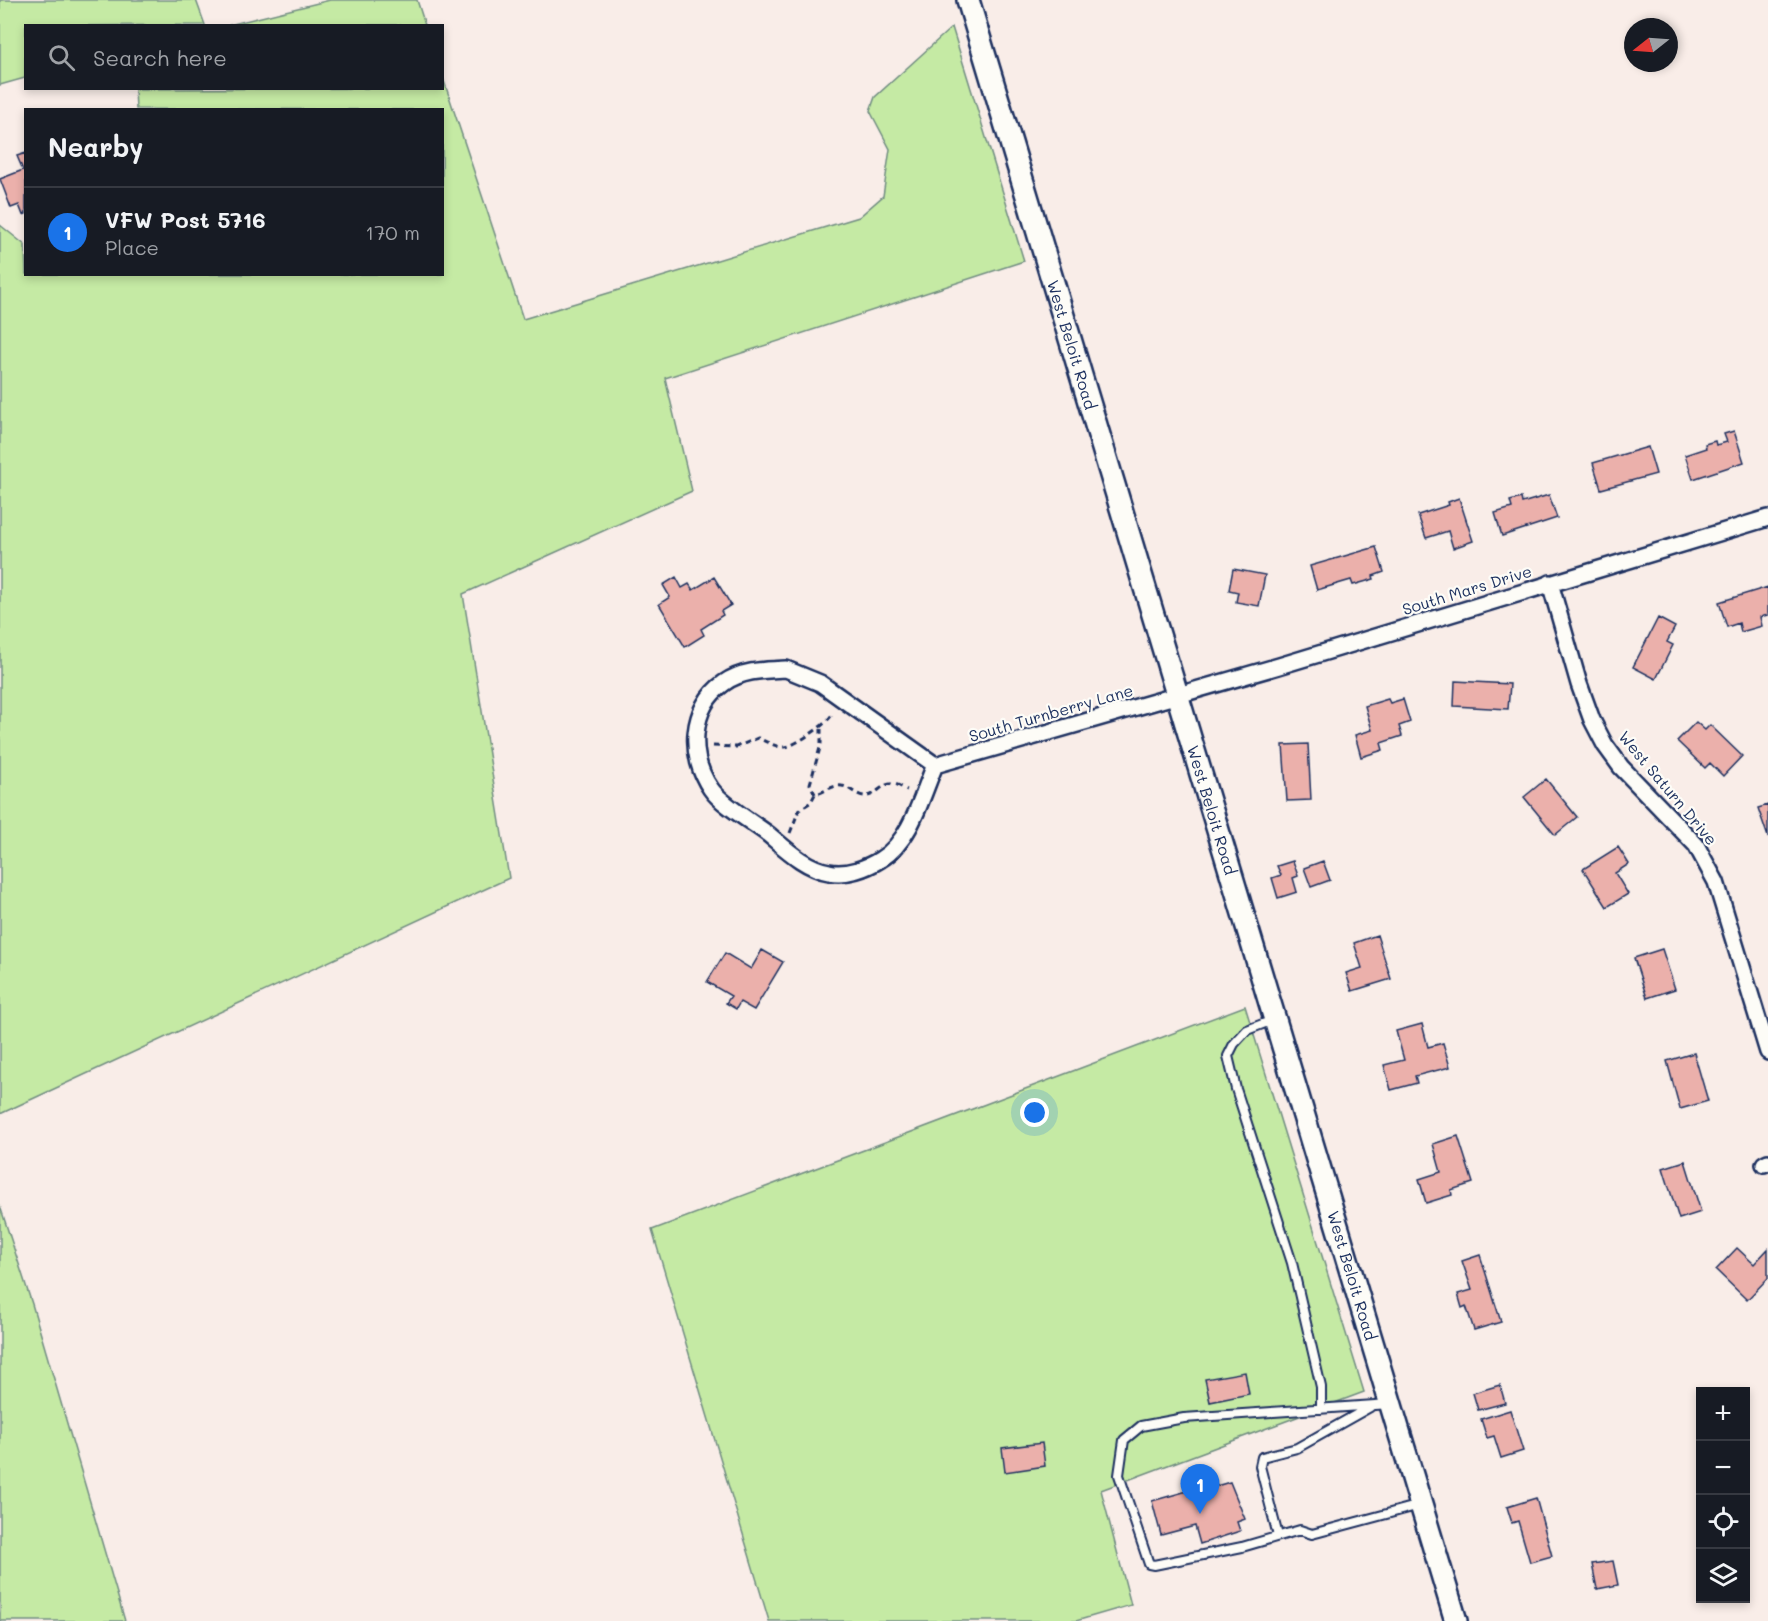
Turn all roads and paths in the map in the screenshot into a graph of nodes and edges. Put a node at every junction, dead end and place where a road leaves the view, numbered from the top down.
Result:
1 (968, 0) edge
2 (1768, 518) edge
3 (1550, 583) junction
4 (838, 696) junction
5 (1177, 696) junction
6 (821, 729) junction
7 (696, 748) junction
8 (935, 765) junction
9 (924, 791) junction
10 (815, 794) junction
11 (781, 845) junction
12 (1275, 1019) junction
13 (1768, 1052) edge
14 (1382, 1405) junction
15 (1321, 1409) junction
16 (1421, 1504) junction
17 (1278, 1536) junction
18 (1456, 1621) edge

1 - 5 main road, West Beloit Road
2 - 3 street, South Mars Drive
3 - 5 street, South Mars Drive
3 - 13 street, West Saturn Drive
4 - 6 path
4 - 7 street
4 - 8 street
5 - 8 street, South Turnberry Lane
5 - 12 main road, West Beloit Road
6 - 7 path
6 - 10 path
7 - 11 street
8 - 9 street
9 - 10 path
9 - 11 street
10 - 11 path
12 - 14 main road, West Beloit Road
12 - 15 lane
14 - 15 lane
14 - 16 main road, West Beloit Road
14 - 17 lane
15 - 17 lane
16 - 17 lane
16 - 18 main road, West Beloit Road

